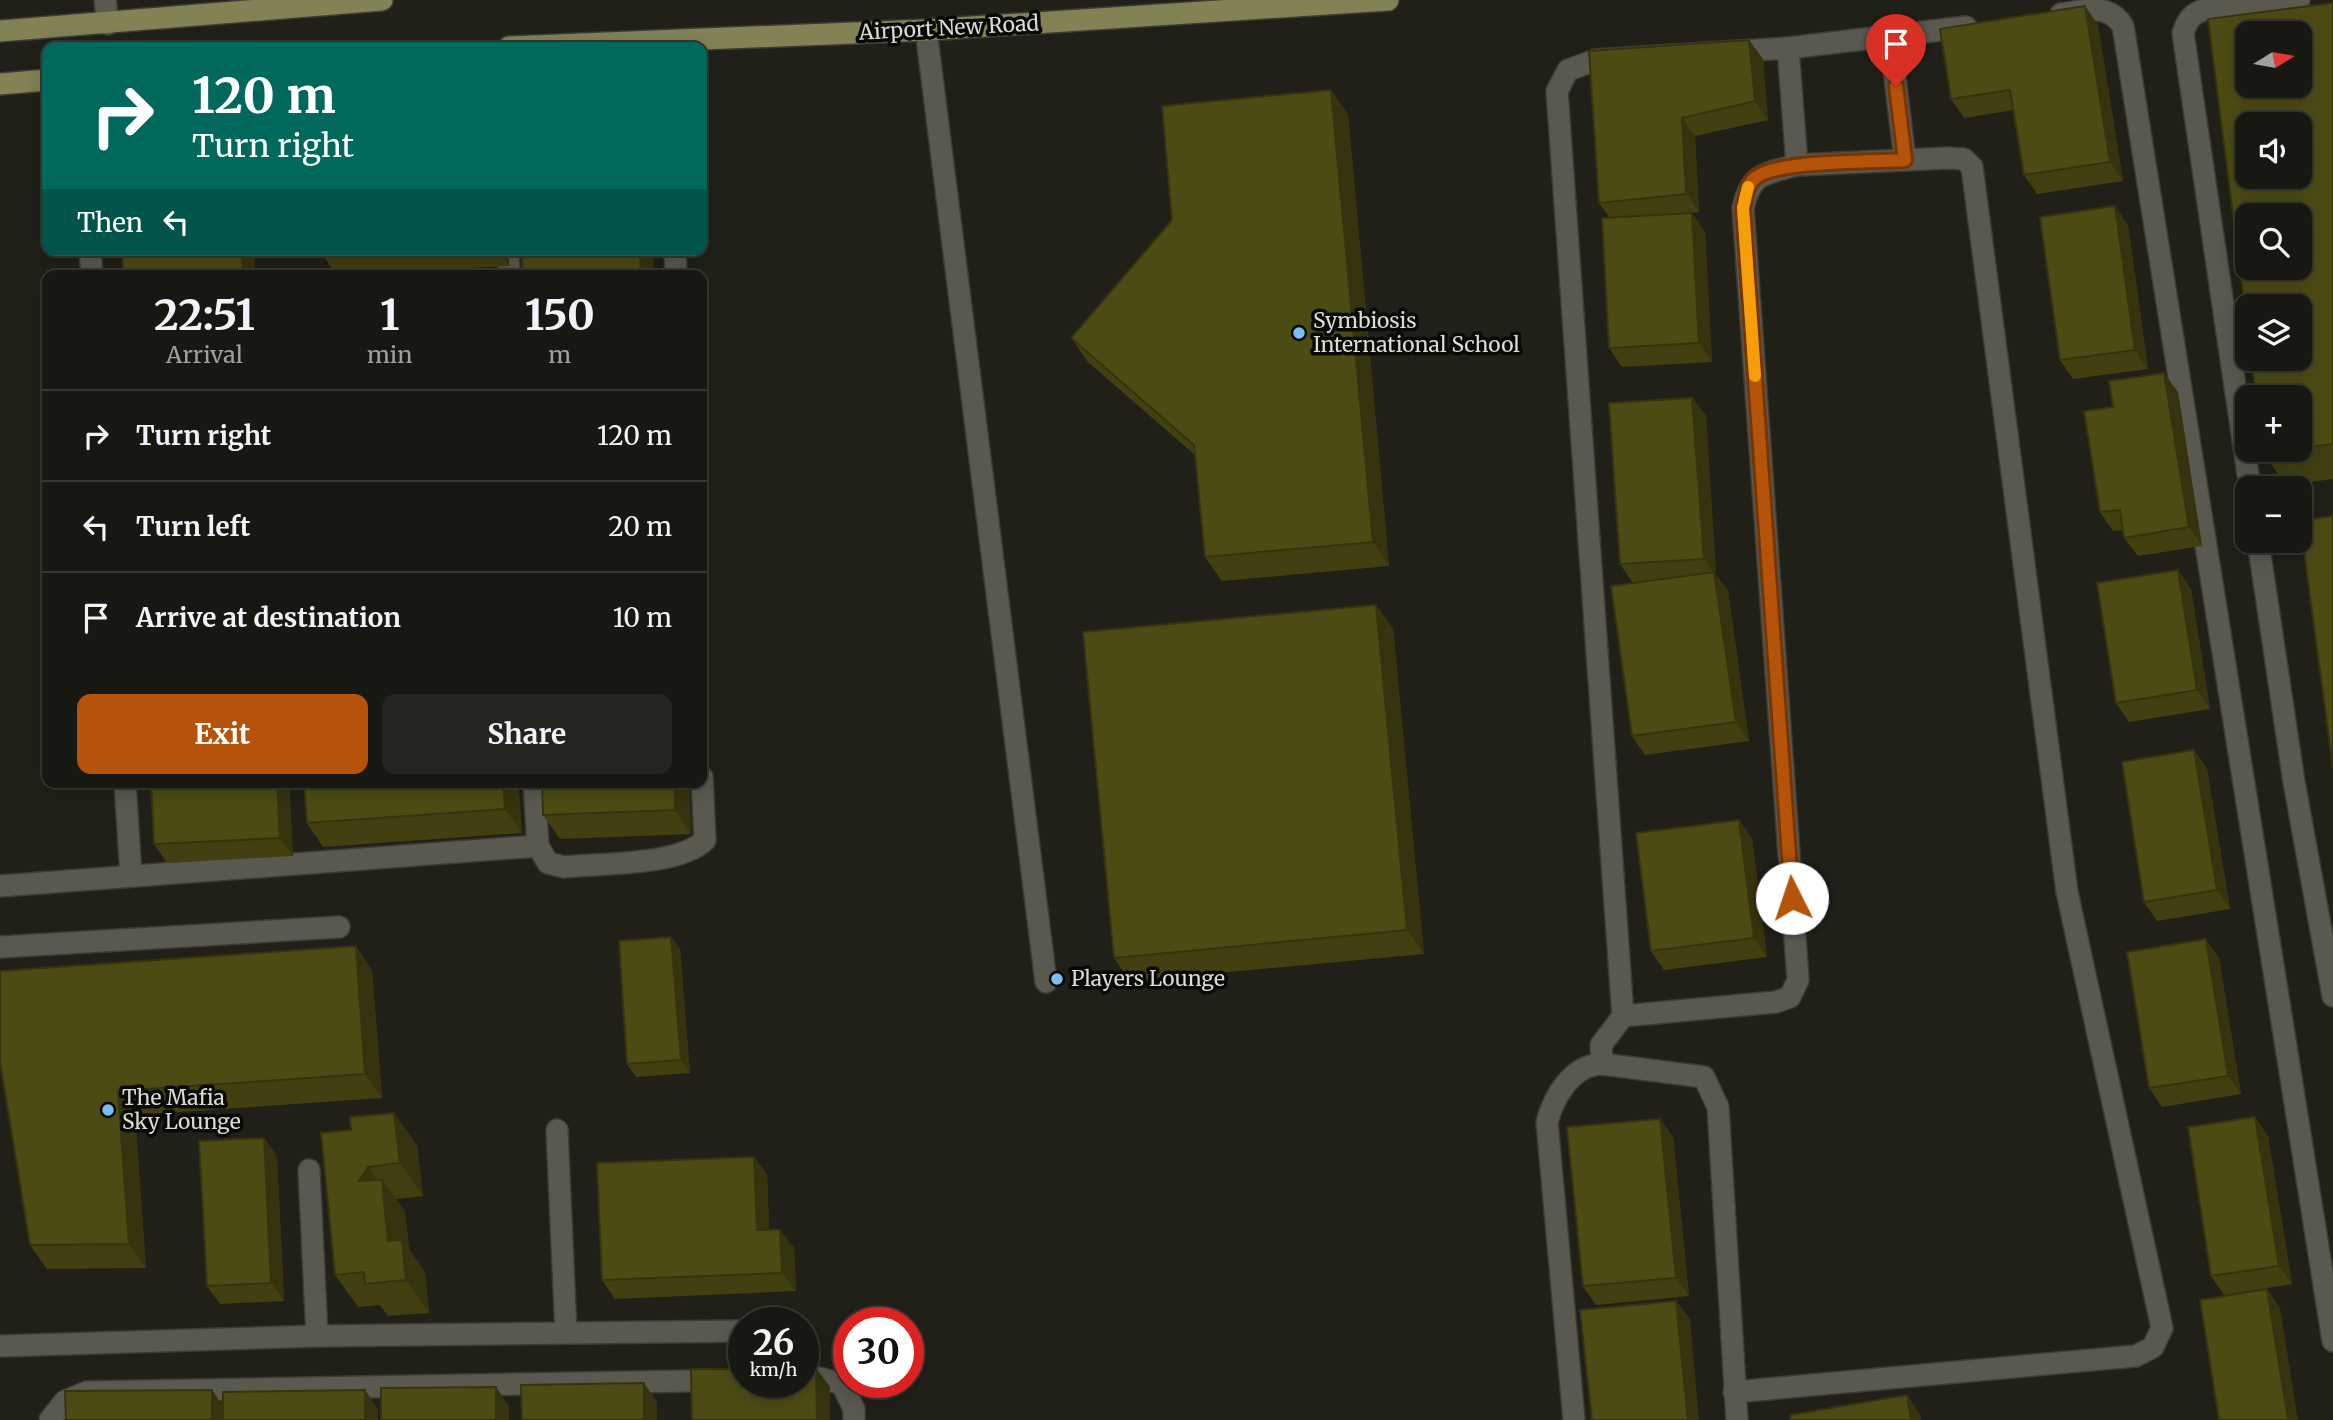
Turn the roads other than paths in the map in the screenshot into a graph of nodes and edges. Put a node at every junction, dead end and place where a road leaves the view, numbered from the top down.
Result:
1 (105, 0) edge
2 (382, 0) edge
3 (1388, 0) edge
4 (2299, 0) edge
5 (2035, 18) edge
6 (107, 24) junction
7 (1982, 24) edge
8 (926, 30) junction
9 (0, 31) edge
10 (1890, 37) junction
11 (632, 42) edge
12 (1788, 48) junction
13 (42, 80) edge
14 (0, 84) edge
15 (1905, 160) junction
16 (1797, 165) junction
17 (2248, 476) edge
18 (2260, 553) edge
19 (125, 788) edge
20 (534, 788) edge
21 (703, 788) edge
22 (538, 846) junction
23 (131, 876) junction
24 (0, 886) edge
25 (339, 927) dead end
26 (0, 947) edge
27 (1046, 982) dead end
28 (2333, 996) edge
29 (1623, 1016) junction
30 (1602, 1064) junction
31 (556, 1130) dead end
32 (309, 1170) dead end
33 (728, 1331) edge
34 (566, 1333) junction
35 (317, 1336) junction
36 (2333, 1341) edge
37 (0, 1346) edge
38 (819, 1378) edge
39 (728, 1380) edge
40 (1734, 1392) junction
41 (50, 1420) edge
42 (854, 1420) edge
43 (1574, 1420) edge
44 (1737, 1420) edge

1 - 6 street
2 - 6 main road
3 - 8 main road, Airport New Road
4 - 17 street
5 - 36 street
6 - 9 main road
7 - 10 street
8 - 11 main road, Airport New Road
8 - 27 street
10 - 12 street
10 - 15 street
12 - 16 street
12 - 29 street
13 - 14 main road
15 - 16 street
15 - 40 street
16 - 29 street
18 - 28 street
19 - 23 street
20 - 22 street
21 - 22 street
22 - 23 street
23 - 24 street
25 - 26 street
29 - 30 street
30 - 40 street
30 - 43 street
31 - 34 street
32 - 35 street
33 - 34 street
34 - 35 street
35 - 37 street
38 - 42 street
39 - 41 street
40 - 44 street

